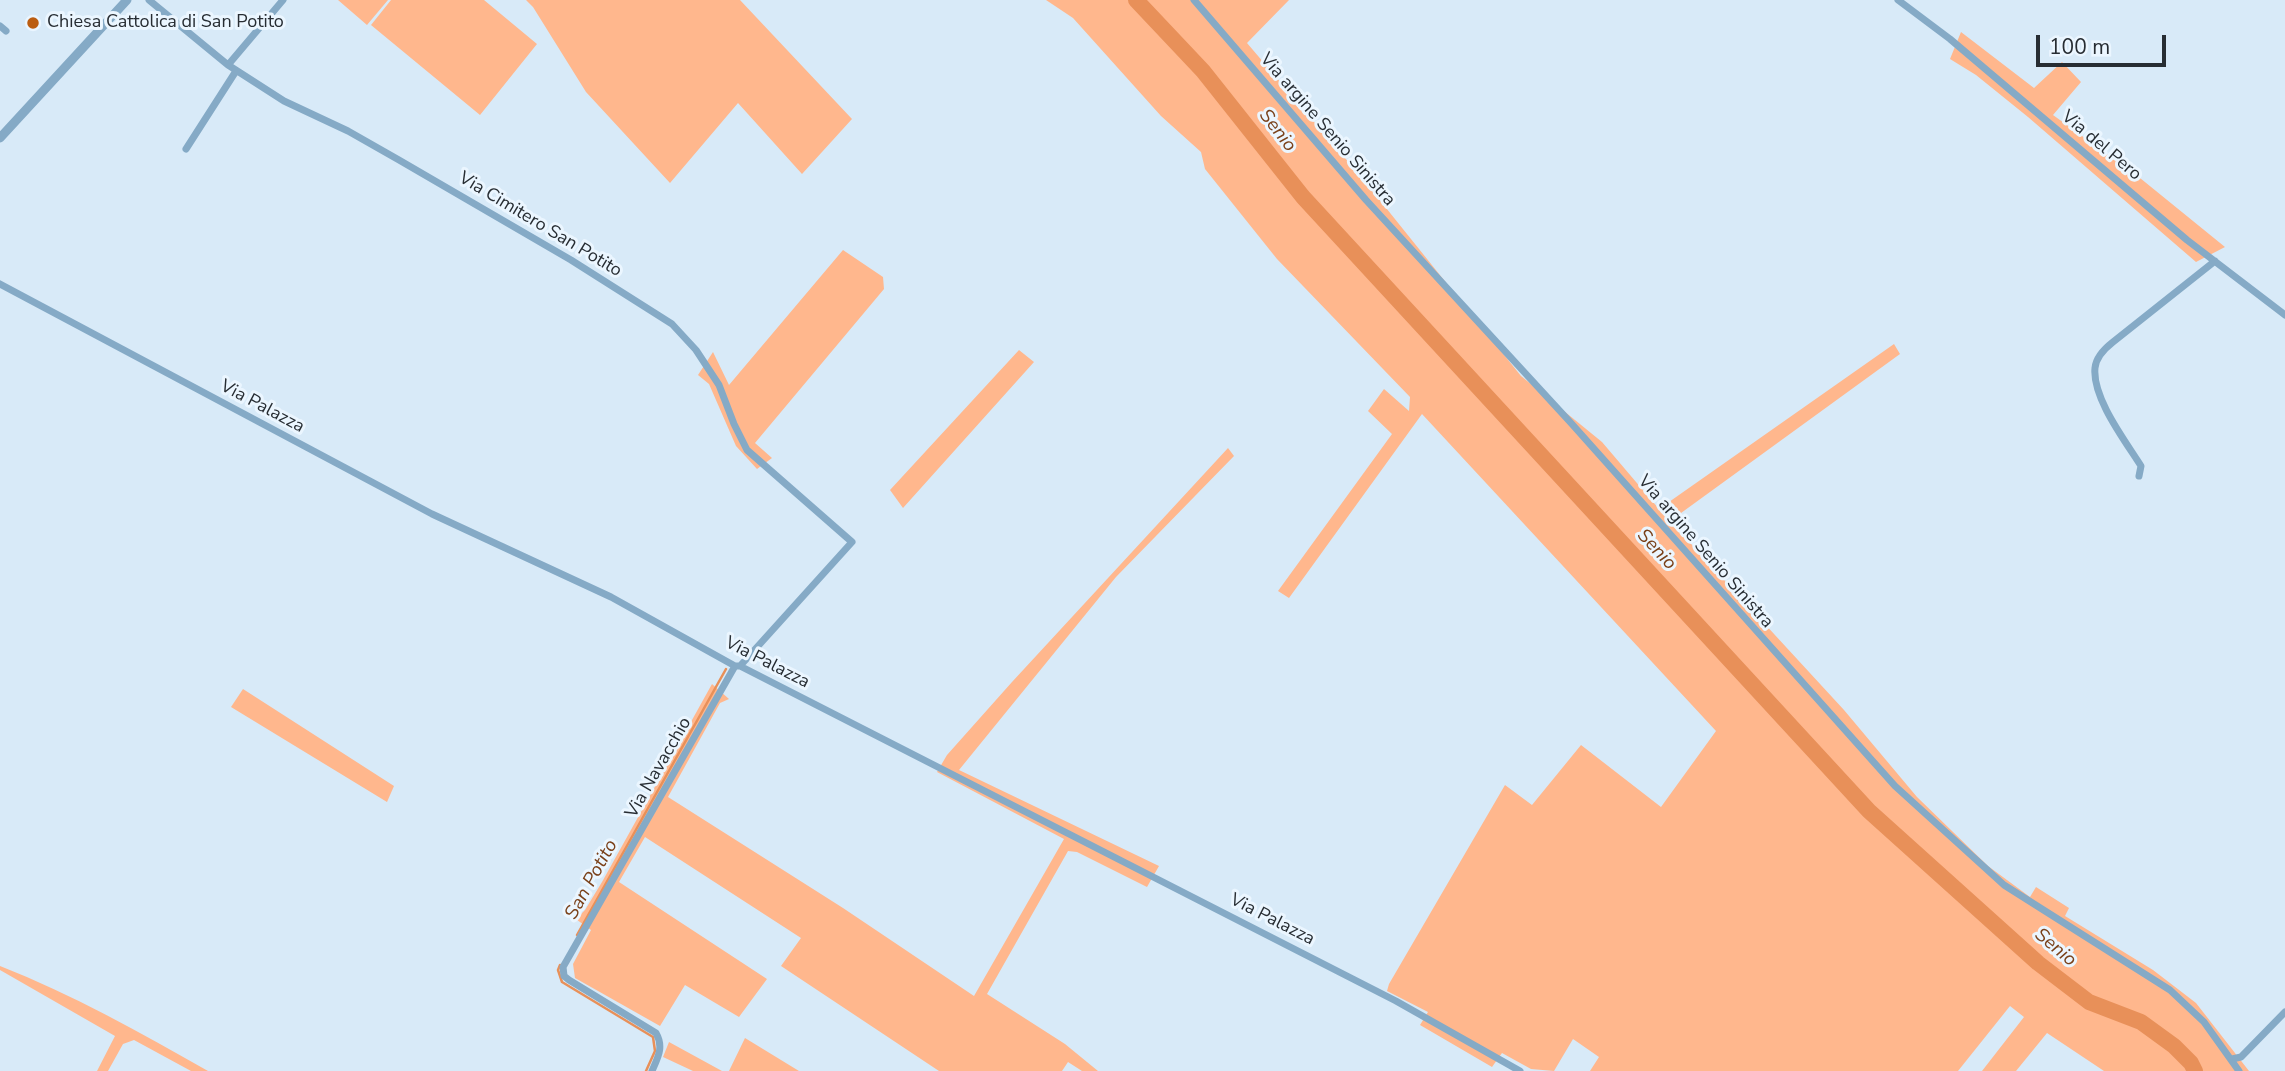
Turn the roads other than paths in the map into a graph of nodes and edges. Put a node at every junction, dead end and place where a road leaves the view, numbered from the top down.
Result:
1 (128, 0) edge
2 (149, 0) edge
3 (283, 0) edge
4 (1194, 0) edge
5 (1898, 0) edge
6 (228, 65) junction
7 (236, 71) junction
8 (0, 138) edge
9 (186, 149) dead end
10 (2216, 261) junction
11 (0, 284) edge
12 (2285, 315) edge
13 (2139, 476) dead end
14 (852, 542) joint
15 (738, 666) junction
16 (2285, 1012) edge
17 (2232, 1059) junction
18 (652, 1071) edge
19 (1520, 1071) edge
20 (2239, 1071) edge

1 - 8 street
2 - 6 street, Via Cimitero San Potito
3 - 6 street
4 - 17 street, Via argine Senio Sinistra
5 - 10 street, Via del Pero
6 - 7 street, Via Cimitero San Potito
7 - 9 street
7 - 14 street, Via Cimitero San Potito
10 - 12 street, Via del Pero
10 - 13 street
11 - 15 street, Via Palazza
14 - 15 street, Via Navacchio
15 - 18 street, Via Navacchio
15 - 19 street, Via Palazza
16 - 17 street
17 - 20 street, Via argine Senio Sinistra

